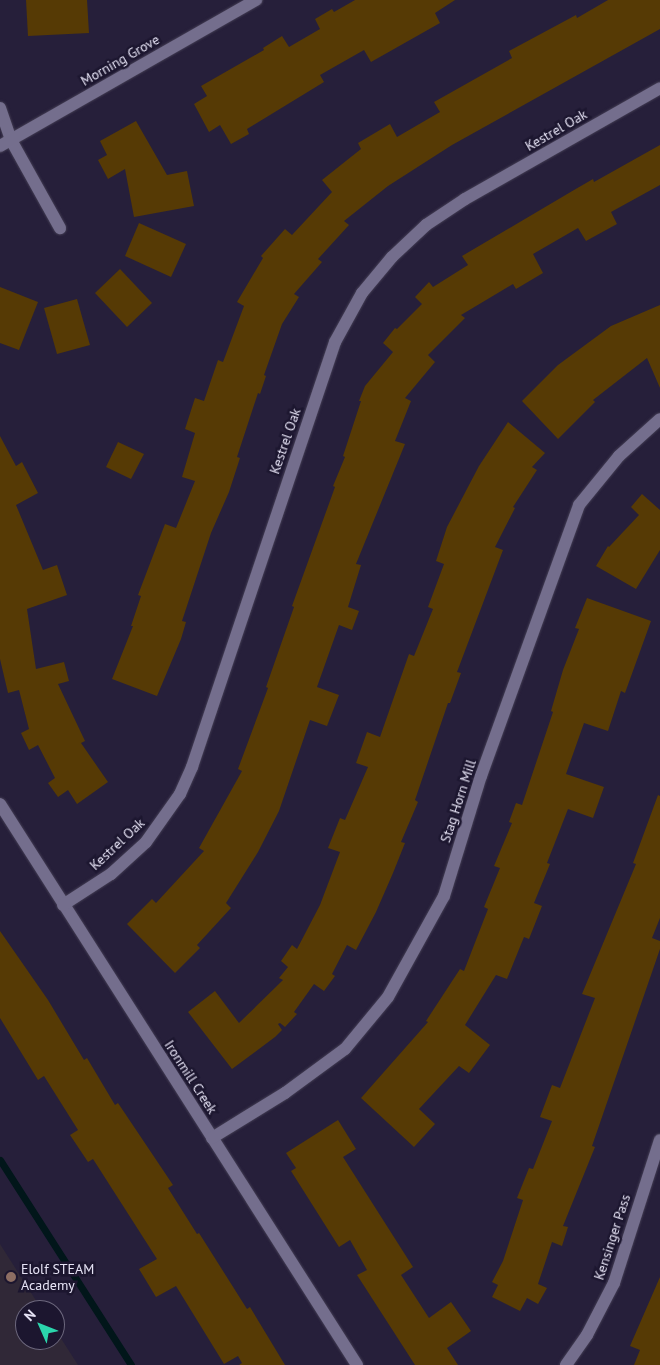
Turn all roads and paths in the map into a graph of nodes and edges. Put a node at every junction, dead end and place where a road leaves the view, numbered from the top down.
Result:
1 (256, 0) edge
2 (660, 88) edge
3 (0, 108) edge
4 (5, 143) edge
5 (60, 228) dead end
6 (660, 419) edge
7 (0, 804) edge
8 (63, 905) junction
9 (212, 1138) junction
10 (660, 1140) edge
11 (357, 1365) edge
12 (566, 1365) edge

1 - 4 street, Morning Grove
2 - 8 street, Kestrel Oak
3 - 4 street
4 - 5 street
6 - 9 street, Stag Horn Mill
7 - 8 street, Ironmill Creek
8 - 9 street, Ironmill Creek
9 - 11 street, Ironmill Creek
10 - 12 street, Kensinger Pass

